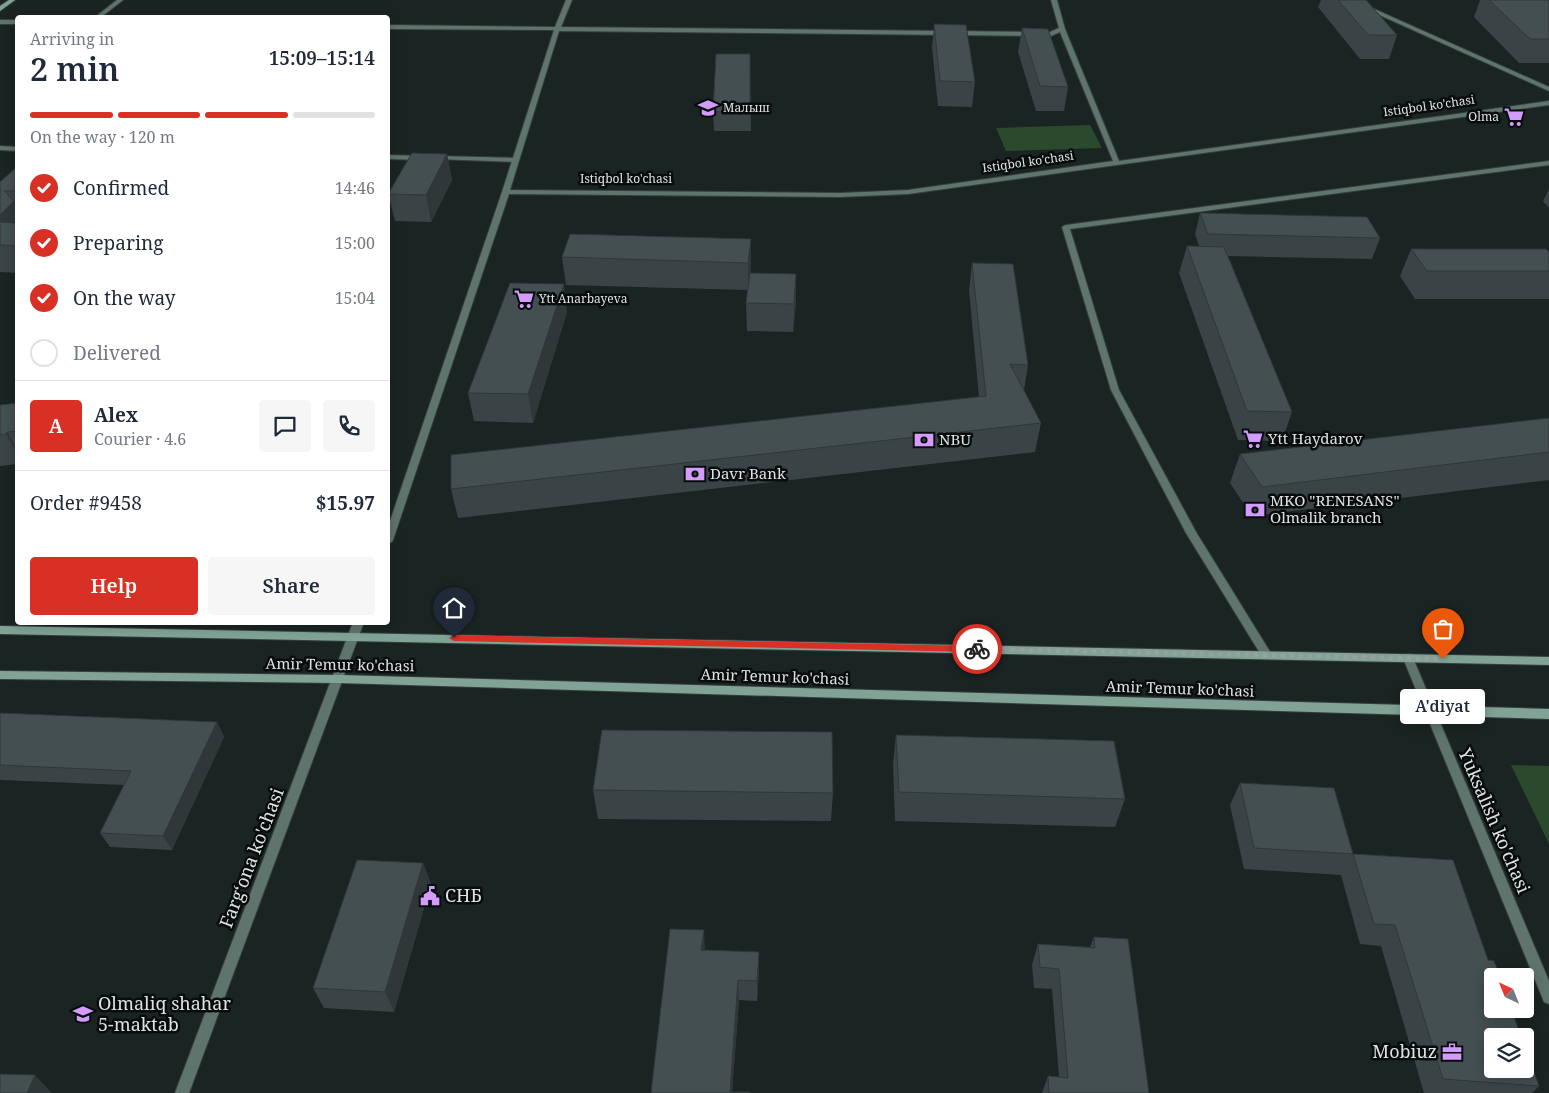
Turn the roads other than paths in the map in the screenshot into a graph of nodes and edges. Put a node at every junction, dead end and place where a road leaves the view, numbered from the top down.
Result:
1 (12, 0) edge
2 (120, 0) edge
3 (569, 0) edge
4 (1054, 0) edge
5 (1349, 0) edge
6 (0, 10) edge
7 (100, 15) edge
8 (0, 22) edge
9 (15, 22) edge
10 (390, 27) edge
11 (1062, 28) junction
12 (557, 29) junction
13 (1547, 90) edge
14 (1549, 103) edge
15 (0, 148) edge
16 (15, 149) edge
17 (390, 157) edge
18 (516, 160) junction
19 (1117, 163) junction
20 (1549, 163) edge
21 (506, 192) junction
22 (390, 534) edge
23 (358, 625) edge
24 (0, 630) edge
25 (354, 636) junction
26 (1267, 655) junction
27 (1408, 658) junction
28 (1549, 661) edge
29 (0, 675) edge
30 (338, 680) junction
31 (1430, 712) junction
32 (1549, 714) edge
33 (1549, 997) edge
34 (182, 1093) edge

1 - 6 main road
2 - 7 street
3 - 12 street
4 - 11 street
5 - 13 street
8 - 9 street
10 - 12 street
11 - 12 street
11 - 19 street
12 - 18 street
14 - 19 street, Istiqbol ko'chasi
15 - 16 street
17 - 18 street
18 - 21 street
19 - 21 street, Istiqbol ko'chasi
20 - 26 street
21 - 22 street
23 - 25 street
24 - 25 main road, Amir Temur ko'chasi
25 - 26 main road, Amir Temur ko'chasi
25 - 30 street, Farg‘ona ko'chasi
26 - 27 main road, Amir Temur ko'chasi
27 - 28 main road, Amir Temur ko'chasi
27 - 31 street, Yuksalish ko'chasi
29 - 30 main road, Amir Temur ko'chasi
30 - 31 main road, Amir Temur ko'chasi
30 - 34 street, Farg‘ona ko'chasi
31 - 32 main road, Amir Temur ko'chasi
31 - 33 street, Yuksalish ko'chasi

